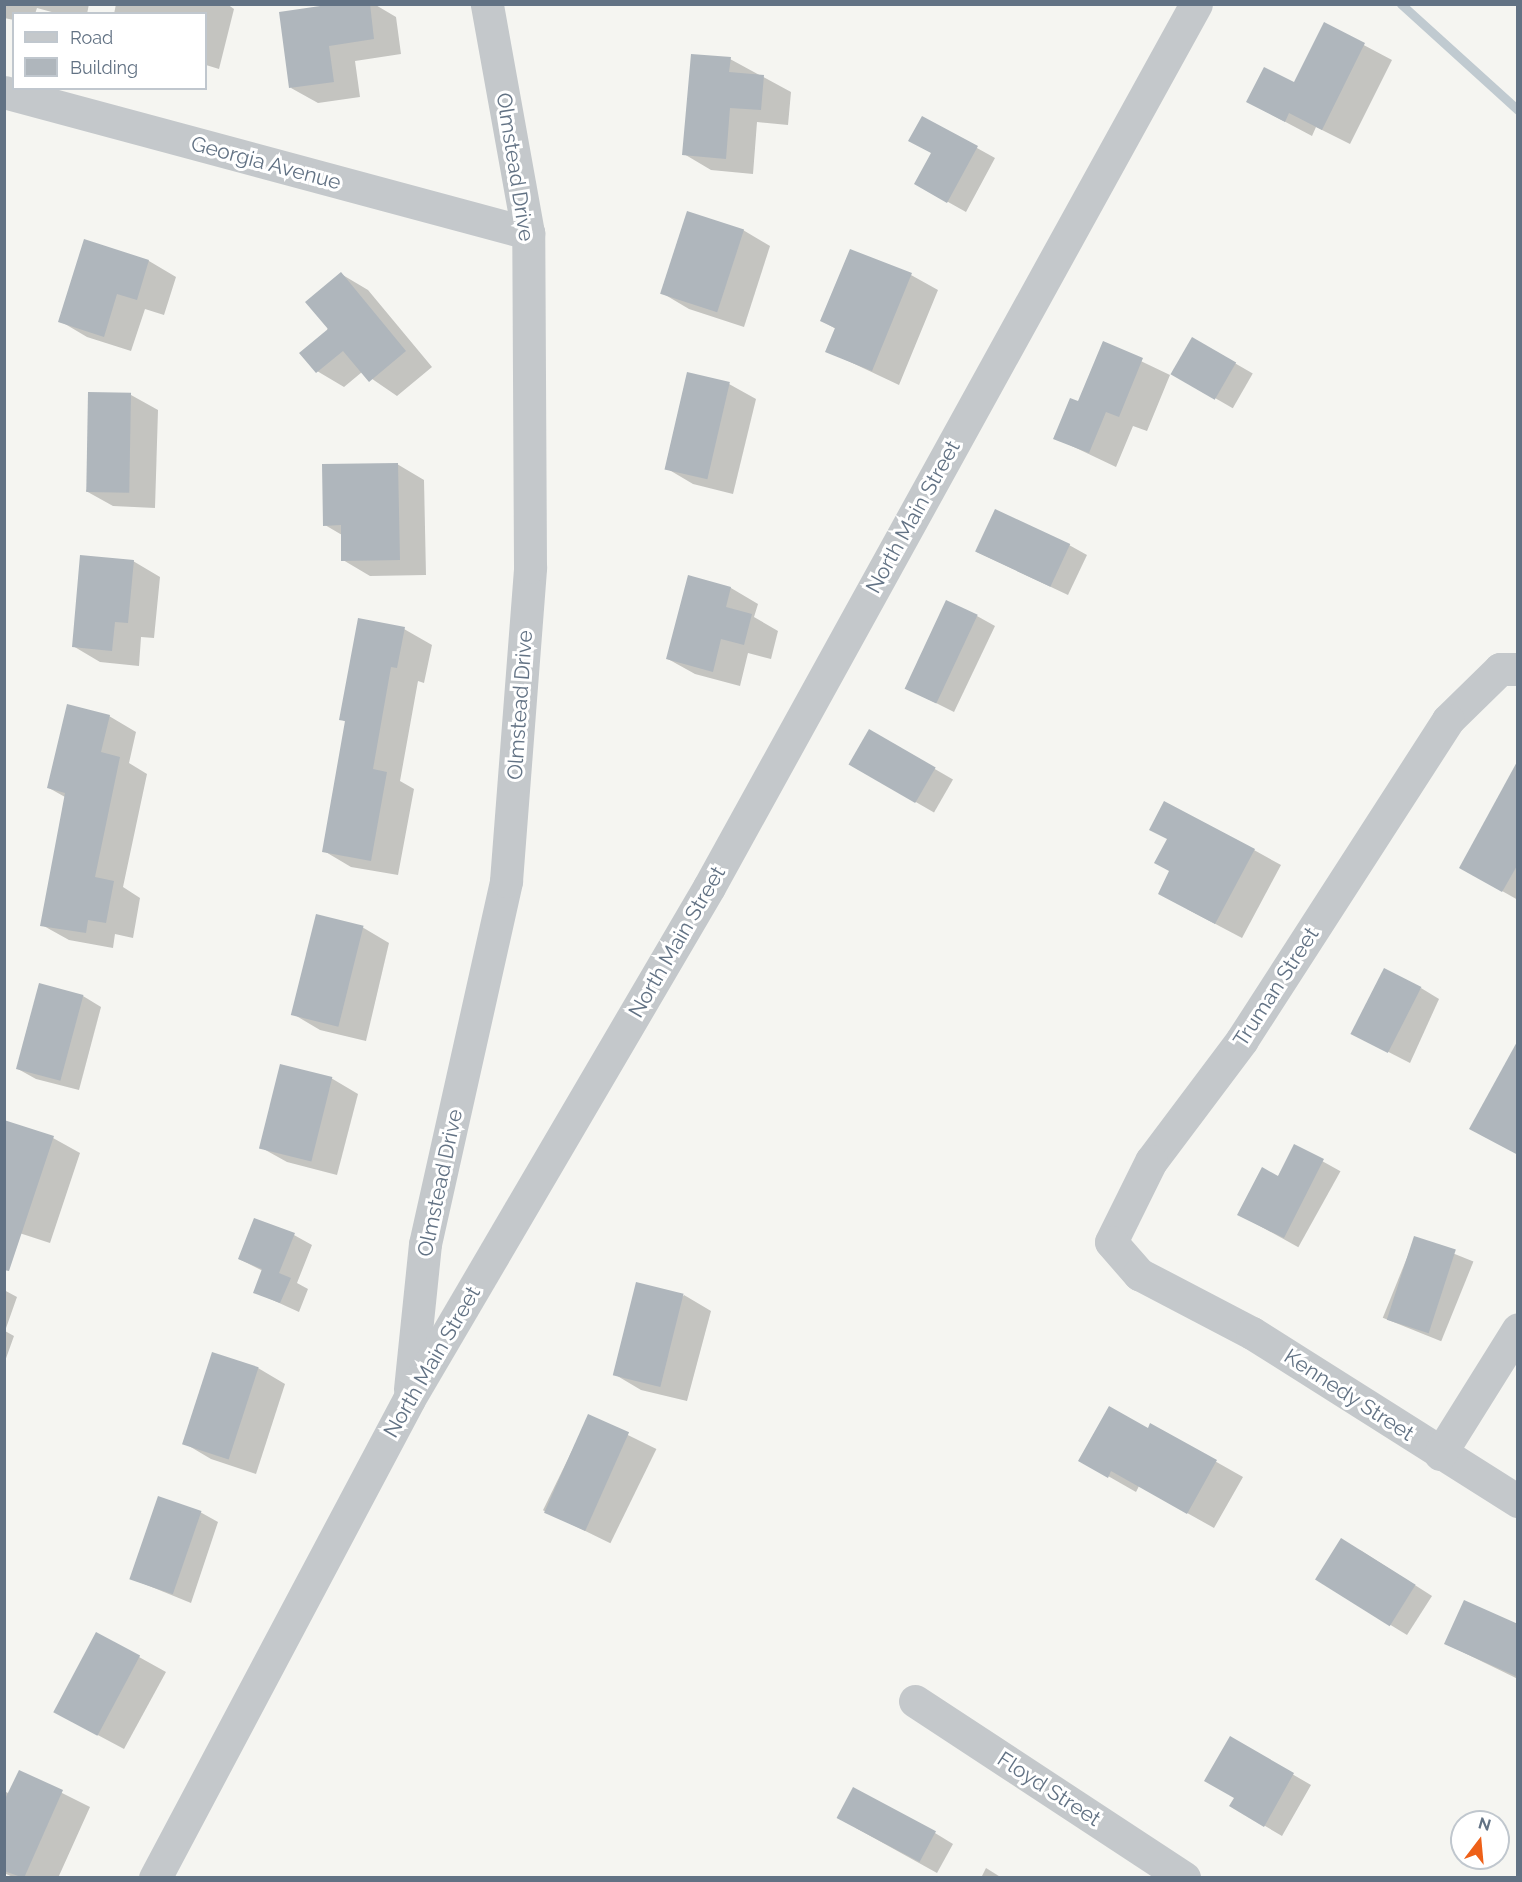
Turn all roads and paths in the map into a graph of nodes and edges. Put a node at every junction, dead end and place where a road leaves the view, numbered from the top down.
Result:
1 (486, 4) edge
2 (1196, 4) edge
3 (4, 92) edge
4 (528, 233) junction
5 (1509, 669) edge
6 (1176, 1295) joint
7 (1518, 1329) edge
8 (409, 1400) junction
9 (1440, 1454) junction
10 (1518, 1502) edge
11 (915, 1701) dead end
12 (155, 1878) edge
13 (1184, 1878) edge

1 - 4 street, Olmstead Drive
2 - 8 street, North Main Street
3 - 4 street, Georgia Avenue
4 - 8 street, Olmstead Drive
5 - 6 street, Truman Street
6 - 9 street, Kennedy Street
7 - 9 street
8 - 12 street, North Main Street
9 - 10 street, Kennedy Street
11 - 13 street, Floyd Street

